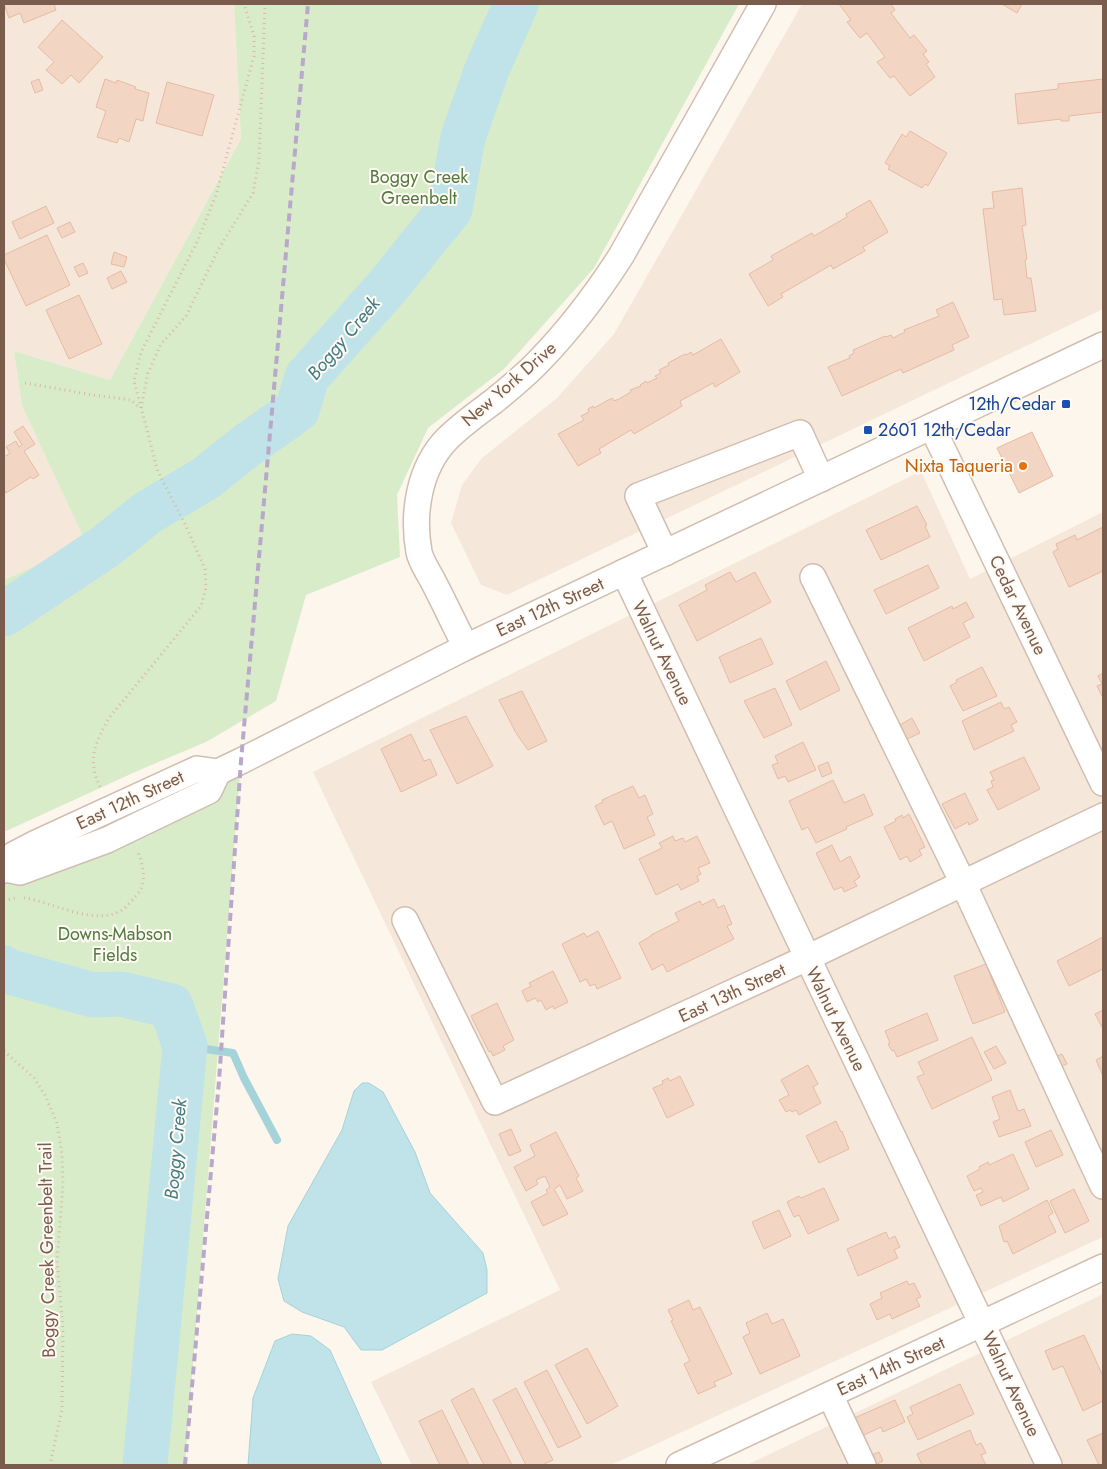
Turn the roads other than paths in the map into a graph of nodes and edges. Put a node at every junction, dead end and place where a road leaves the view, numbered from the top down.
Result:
1 (763, 4) edge
2 (1103, 346) edge
3 (932, 427) junction
4 (821, 479) junction
5 (665, 553) junction
6 (624, 572) junction
7 (813, 577) dead end
8 (466, 647) junction
9 (1103, 783) edge
10 (1103, 816) edge
11 (5, 869) edge
12 (962, 883) junction
13 (405, 920) dead end
14 (807, 958) junction
15 (1103, 1186) edge
16 (1103, 1267) edge
17 (983, 1324) junction
18 (830, 1395) junction
19 (679, 1465) edge
20 (863, 1465) edge
21 (1049, 1465) edge

1 - 8 street, New York Drive
2 - 3 street, East 12th Street
3 - 4 street, East 12th Street
3 - 9 street, Cedar Avenue
4 - 5 street, East 12th Street
4 - 5 street
5 - 6 street, East 12th Street
6 - 8 street, East 12th Street
6 - 14 street, Walnut Avenue
7 - 12 street
8 - 11 street, East 12th Street
10 - 12 street, East 13th Street
12 - 14 street, East 13th Street
12 - 15 street
13 - 14 street, East 13th Street
14 - 17 street, Walnut Avenue
16 - 17 street, East 14th Street
17 - 18 street, East 14th Street
17 - 21 street, Walnut Avenue
18 - 19 street, East 14th Street
18 - 20 street

